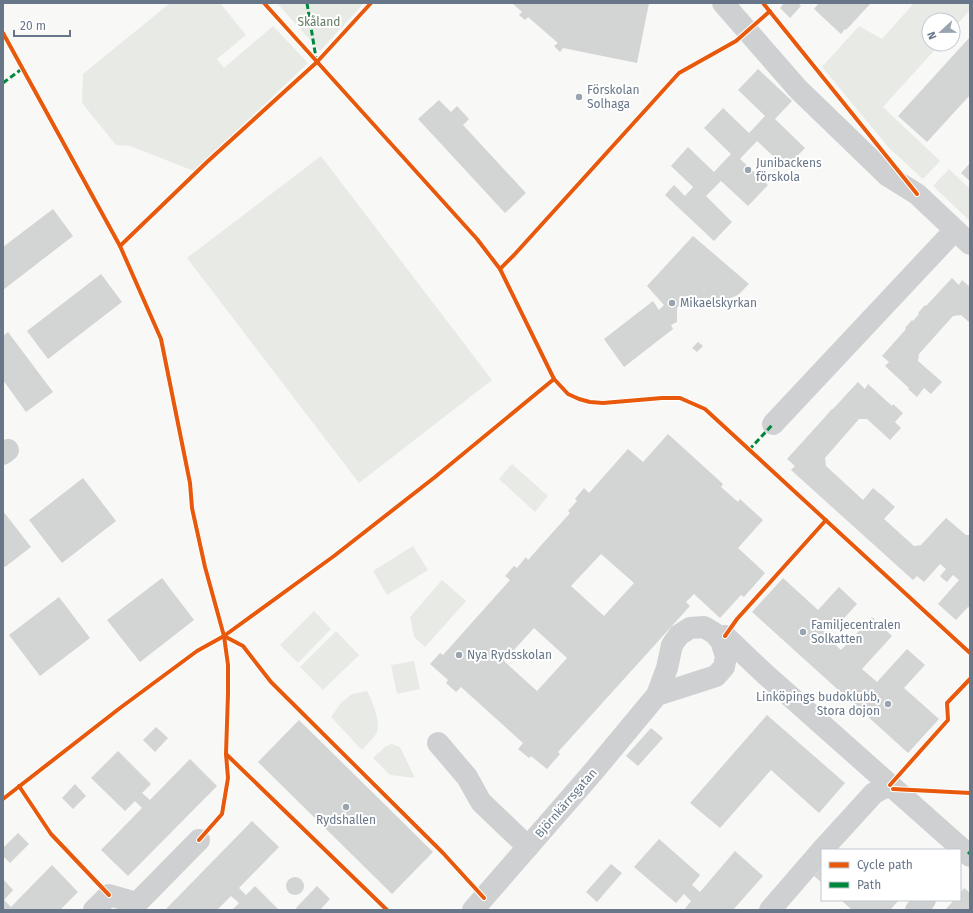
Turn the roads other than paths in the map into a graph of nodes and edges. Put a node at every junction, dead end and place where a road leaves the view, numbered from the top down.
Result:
1 (723, 3) edge
2 (963, 237) edge
3 (773, 424) dead end
4 (721, 641) junction
5 (657, 695) junction
6 (438, 743) dead end
7 (890, 785) junction
8 (198, 840) dead end
9 (528, 847) junction
10 (823, 849) edge
11 (957, 849) edge
12 (821, 851) edge
13 (924, 901) edge
14 (140, 906) edge
15 (94, 910) edge
16 (473, 910) edge
17 (770, 910) edge
18 (916, 910) edge

1 - 2 street
2 - 3 street
4 - 5 street
4 - 5 street, Björnkärrsgatan
4 - 7 street
5 - 9 street, Björnkärrsgatan
6 - 9 street
7 - 10 street
7 - 11 street
8 - 14 street
9 - 16 street, Björnkärrsgatan
12 - 17 street
13 - 18 street
14 - 15 street

